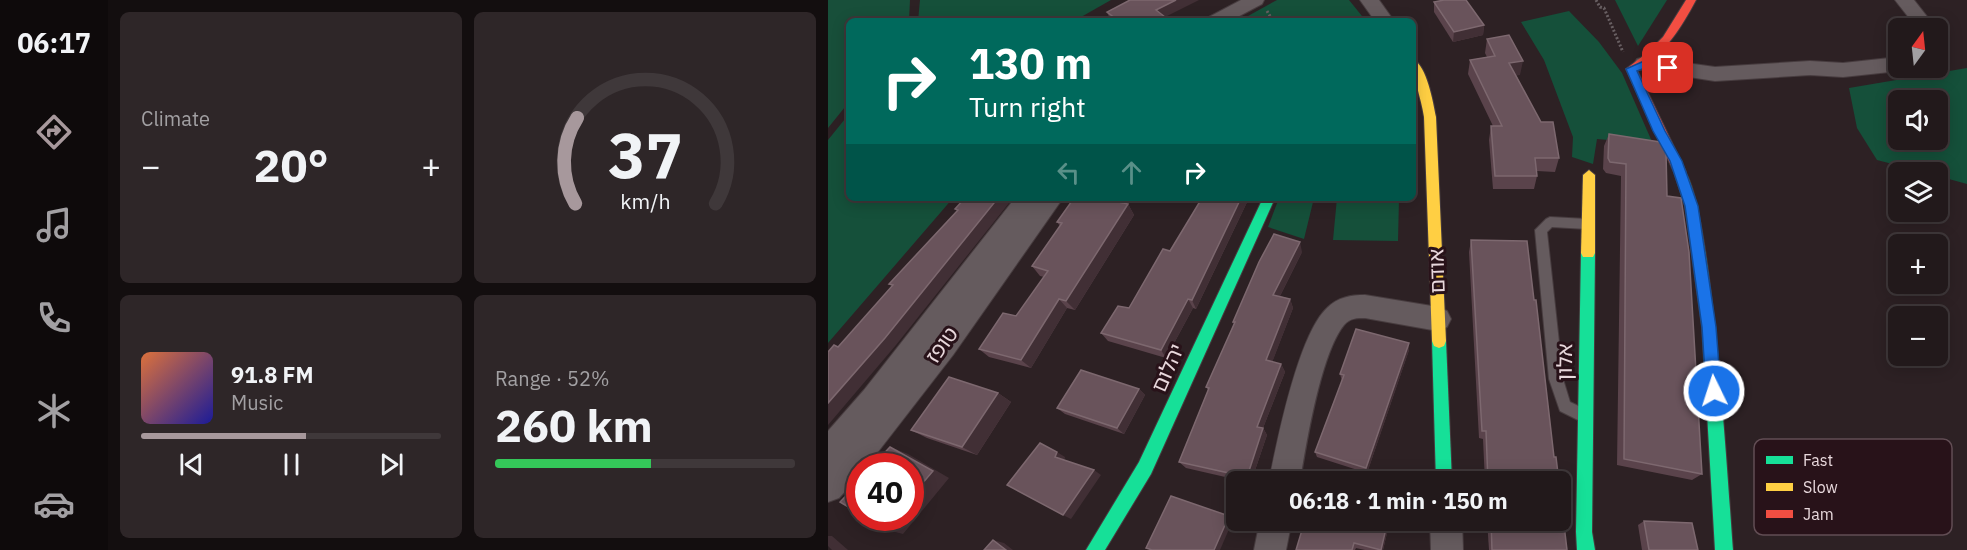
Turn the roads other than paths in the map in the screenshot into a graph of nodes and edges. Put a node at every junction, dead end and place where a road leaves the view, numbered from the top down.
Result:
1 (1255, 0) edge
2 (1369, 0) edge
3 (1691, 0) edge
4 (1904, 0) edge
5 (1222, 18) edge
6 (1383, 18) edge
7 (1919, 18) edge
8 (1888, 65) edge
9 (1637, 67) junction
10 (1416, 70) edge
11 (1589, 175) dead end
12 (1026, 201) edge
13 (1049, 201) edge
14 (1268, 201) edge
15 (1588, 225) junction
16 (1438, 319) junction
17 (1586, 417) junction
18 (828, 454) edge
19 (1286, 471) edge
20 (1444, 471) edge
21 (828, 487) edge
22 (1274, 531) edge
23 (1446, 531) edge
24 (1095, 550) edge
25 (1270, 550) edge
26 (1447, 550) edge
27 (1586, 550) edge
28 (1724, 550) edge

1 - 5 street
2 - 6 street
3 - 9 street
4 - 7 street
8 - 9 street
9 - 28 street
10 - 16 street, אודם
11 - 15 street, אלון
12 - 18 street, טופז
13 - 21 street, טופז
14 - 24 street, יהלום
15 - 17 street, אלון
15 - 17 lane
16 - 19 street
16 - 20 street, אודם
17 - 27 street, אלון
22 - 25 street
23 - 26 street

